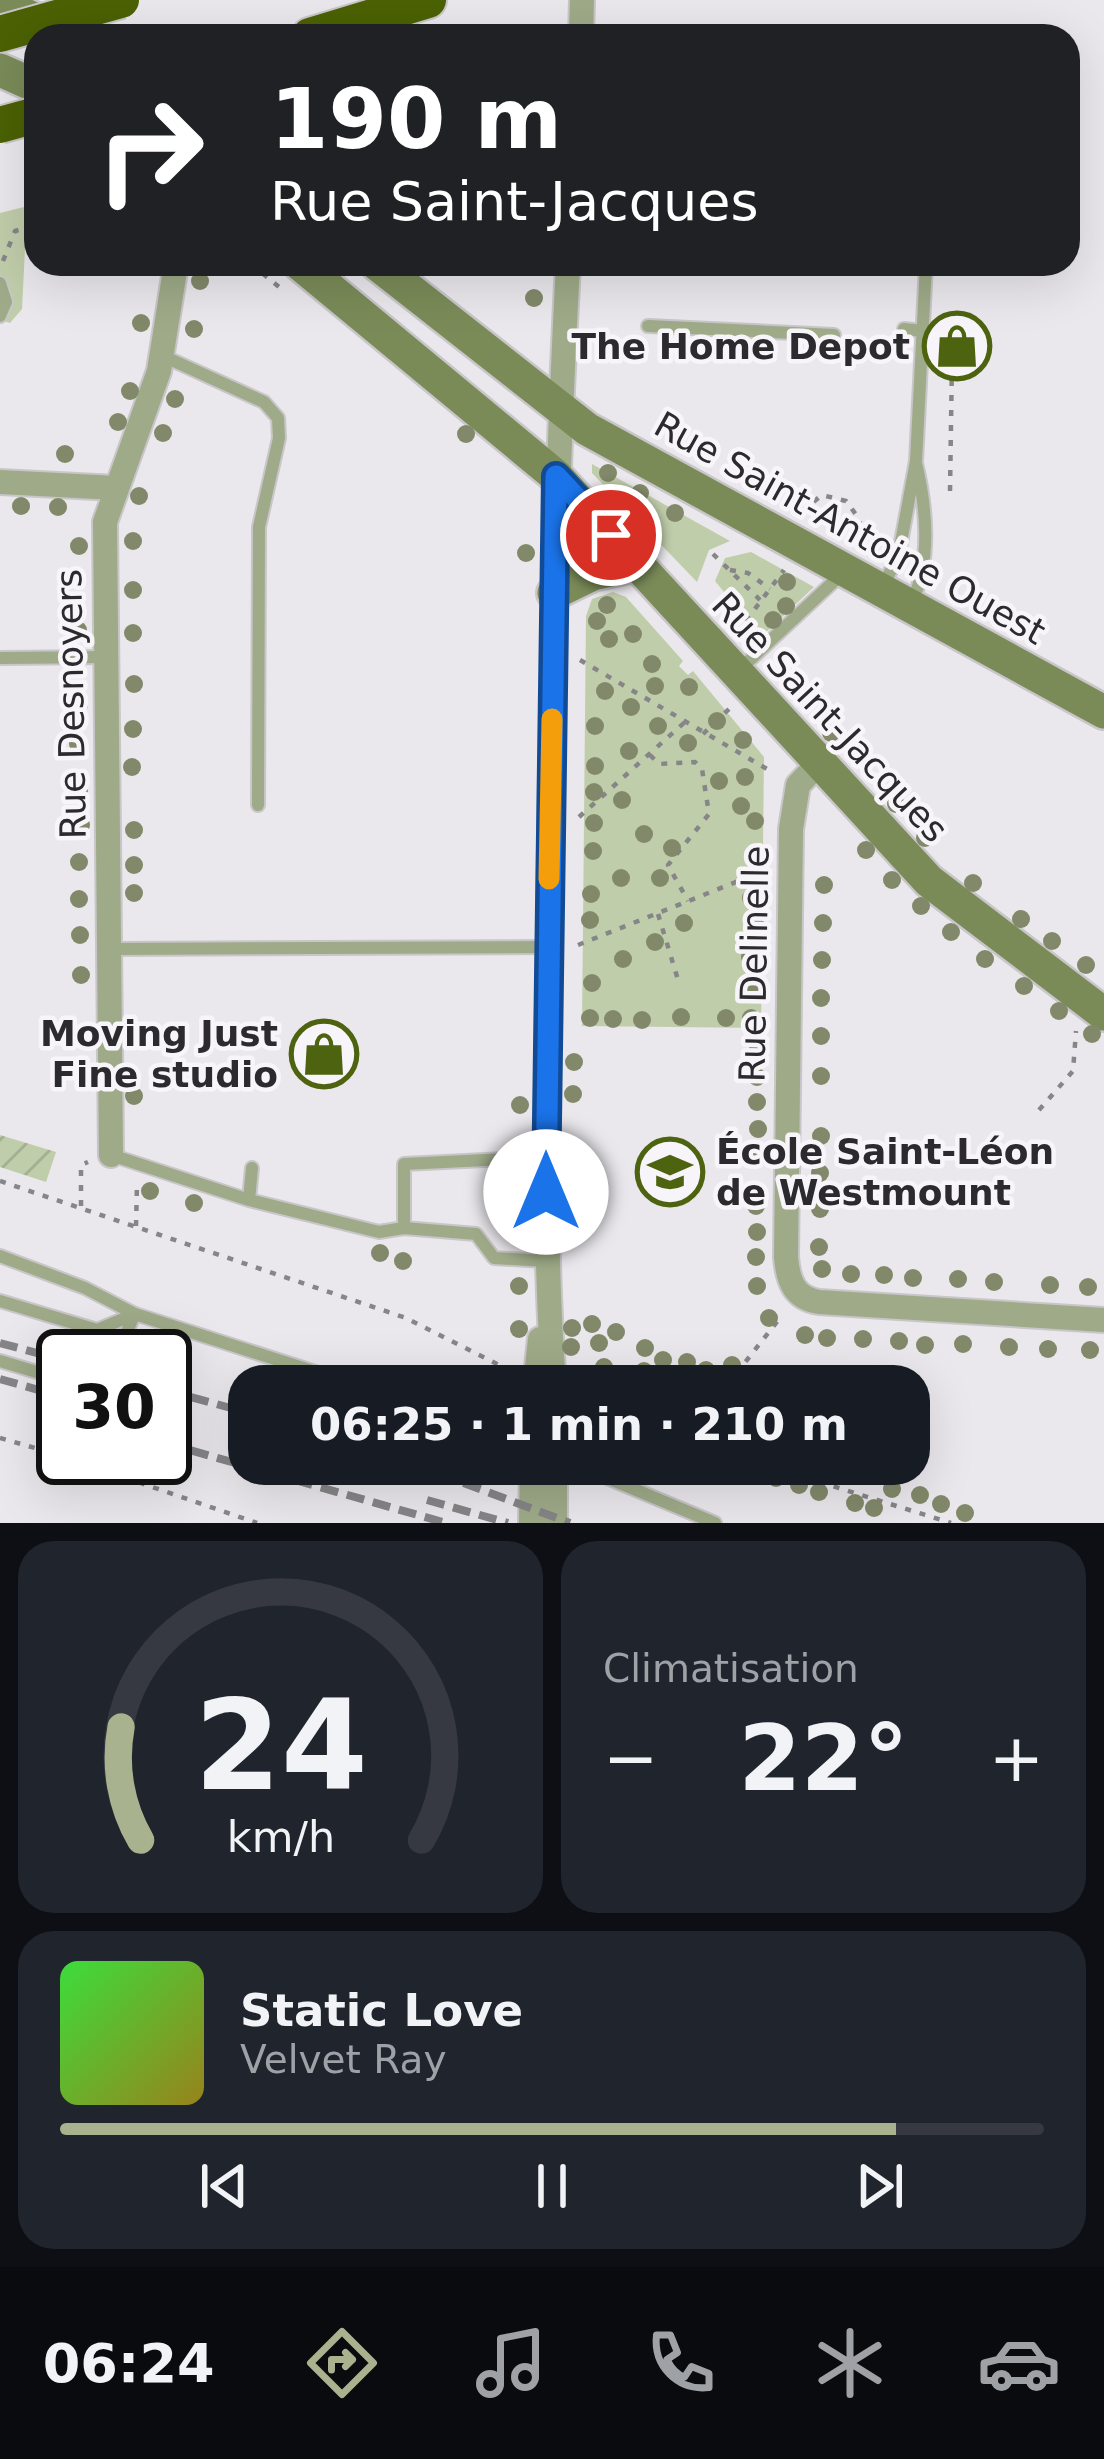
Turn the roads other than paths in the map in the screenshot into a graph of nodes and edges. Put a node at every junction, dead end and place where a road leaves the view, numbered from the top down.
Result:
1 (121, 0) edge
2 (428, 0) edge
3 (0, 2) edge
4 (36, 24) edge
5 (45, 24) edge
6 (349, 24) edge
7 (174, 276) edge
8 (314, 276) edge
9 (392, 276) edge
10 (567, 276) edge
11 (925, 276) edge
12 (0, 283) edge
13 (0, 316) edge
14 (648, 326) dead end
15 (904, 329) dead end
16 (922, 331) junction
17 (834, 335) dead end
18 (903, 349) dead end
19 (921, 350) junction
20 (163, 356) junction
21 (560, 411) junction
22 (916, 461) junction
23 (556, 476) junction
24 (0, 482) edge
25 (116, 488) junction
26 (850, 558) junction
27 (637, 564) junction
28 (554, 593) junction
29 (896, 597) junction
30 (106, 657) junction
31 (0, 658) edge
32 (735, 689) junction
33 (1104, 712) edge
34 (818, 764) junction
35 (258, 806) dead end
36 (549, 947) junction
37 (110, 950) junction
38 (1090, 1023) edge
39 (111, 1154) joint
40 (547, 1157) junction
41 (252, 1168) dead end
42 (249, 1200) junction
43 (404, 1228) junction
44 (0, 1256) edge
45 (546, 1269) junction
46 (0, 1301) edge
47 (135, 1314) junction
48 (1104, 1319) edge
49 (129, 1329) edge
50 (0, 1361) edge
51 (293, 1365) edge
52 (528, 1365) edge
53 (553, 1365) edge
54 (36, 1371) edge
55 (532, 1485) edge
56 (555, 1485) edge
57 (625, 1485) edge
58 (531, 1523) edge
59 (554, 1523) edge
60 (716, 1523) edge

1 - 4 highway, bridge
2 - 6 highway
3 - 5 main road
7 - 20 street, Rue Desnoyers
8 - 23 main road, Rue Saint-Jacques
9 - 21 main road
10 - 21 street
11 - 16 lane
12 - 13 lane
14 - 17 lane
15 - 16 lane
16 - 19 lane
18 - 19 lane
19 - 22 lane
20 - 25 street, Rue Desnoyers
20 - 35 lane
21 - 23 street
21 - 26 main road, Rue Saint-Antoine Ouest
22 - 29 lane
22 - 29 lane
23 - 27 main road, Rue Saint-Jacques
23 - 28 street
24 - 25 street
25 - 30 street, Rue Desnoyers
26 - 29 main road, Rue Saint-Antoine Ouest
26 - 32 lane
27 - 28 main road
27 - 32 main road, Rue Saint-Jacques
28 - 36 street
29 - 33 main road, Rue Saint-Antoine Ouest
30 - 31 lane
30 - 37 street, Rue Desnoyers
32 - 34 main road, Rue Saint-Jacques
34 - 38 main road, Rue Saint-Jacques
34 - 48 street, Rue Delinelle
36 - 37 lane
36 - 40 street
37 - 39 street, Rue Desnoyers
39 - 42 lane
40 - 43 lane
40 - 45 street
41 - 42 lane
42 - 43 lane
43 - 45 lane
44 - 47 lane
45 - 52 street
45 - 53 street
46 - 47 lane
47 - 49 lane
47 - 51 lane
50 - 54 lane
55 - 58 street
56 - 59 street
57 - 60 lane

